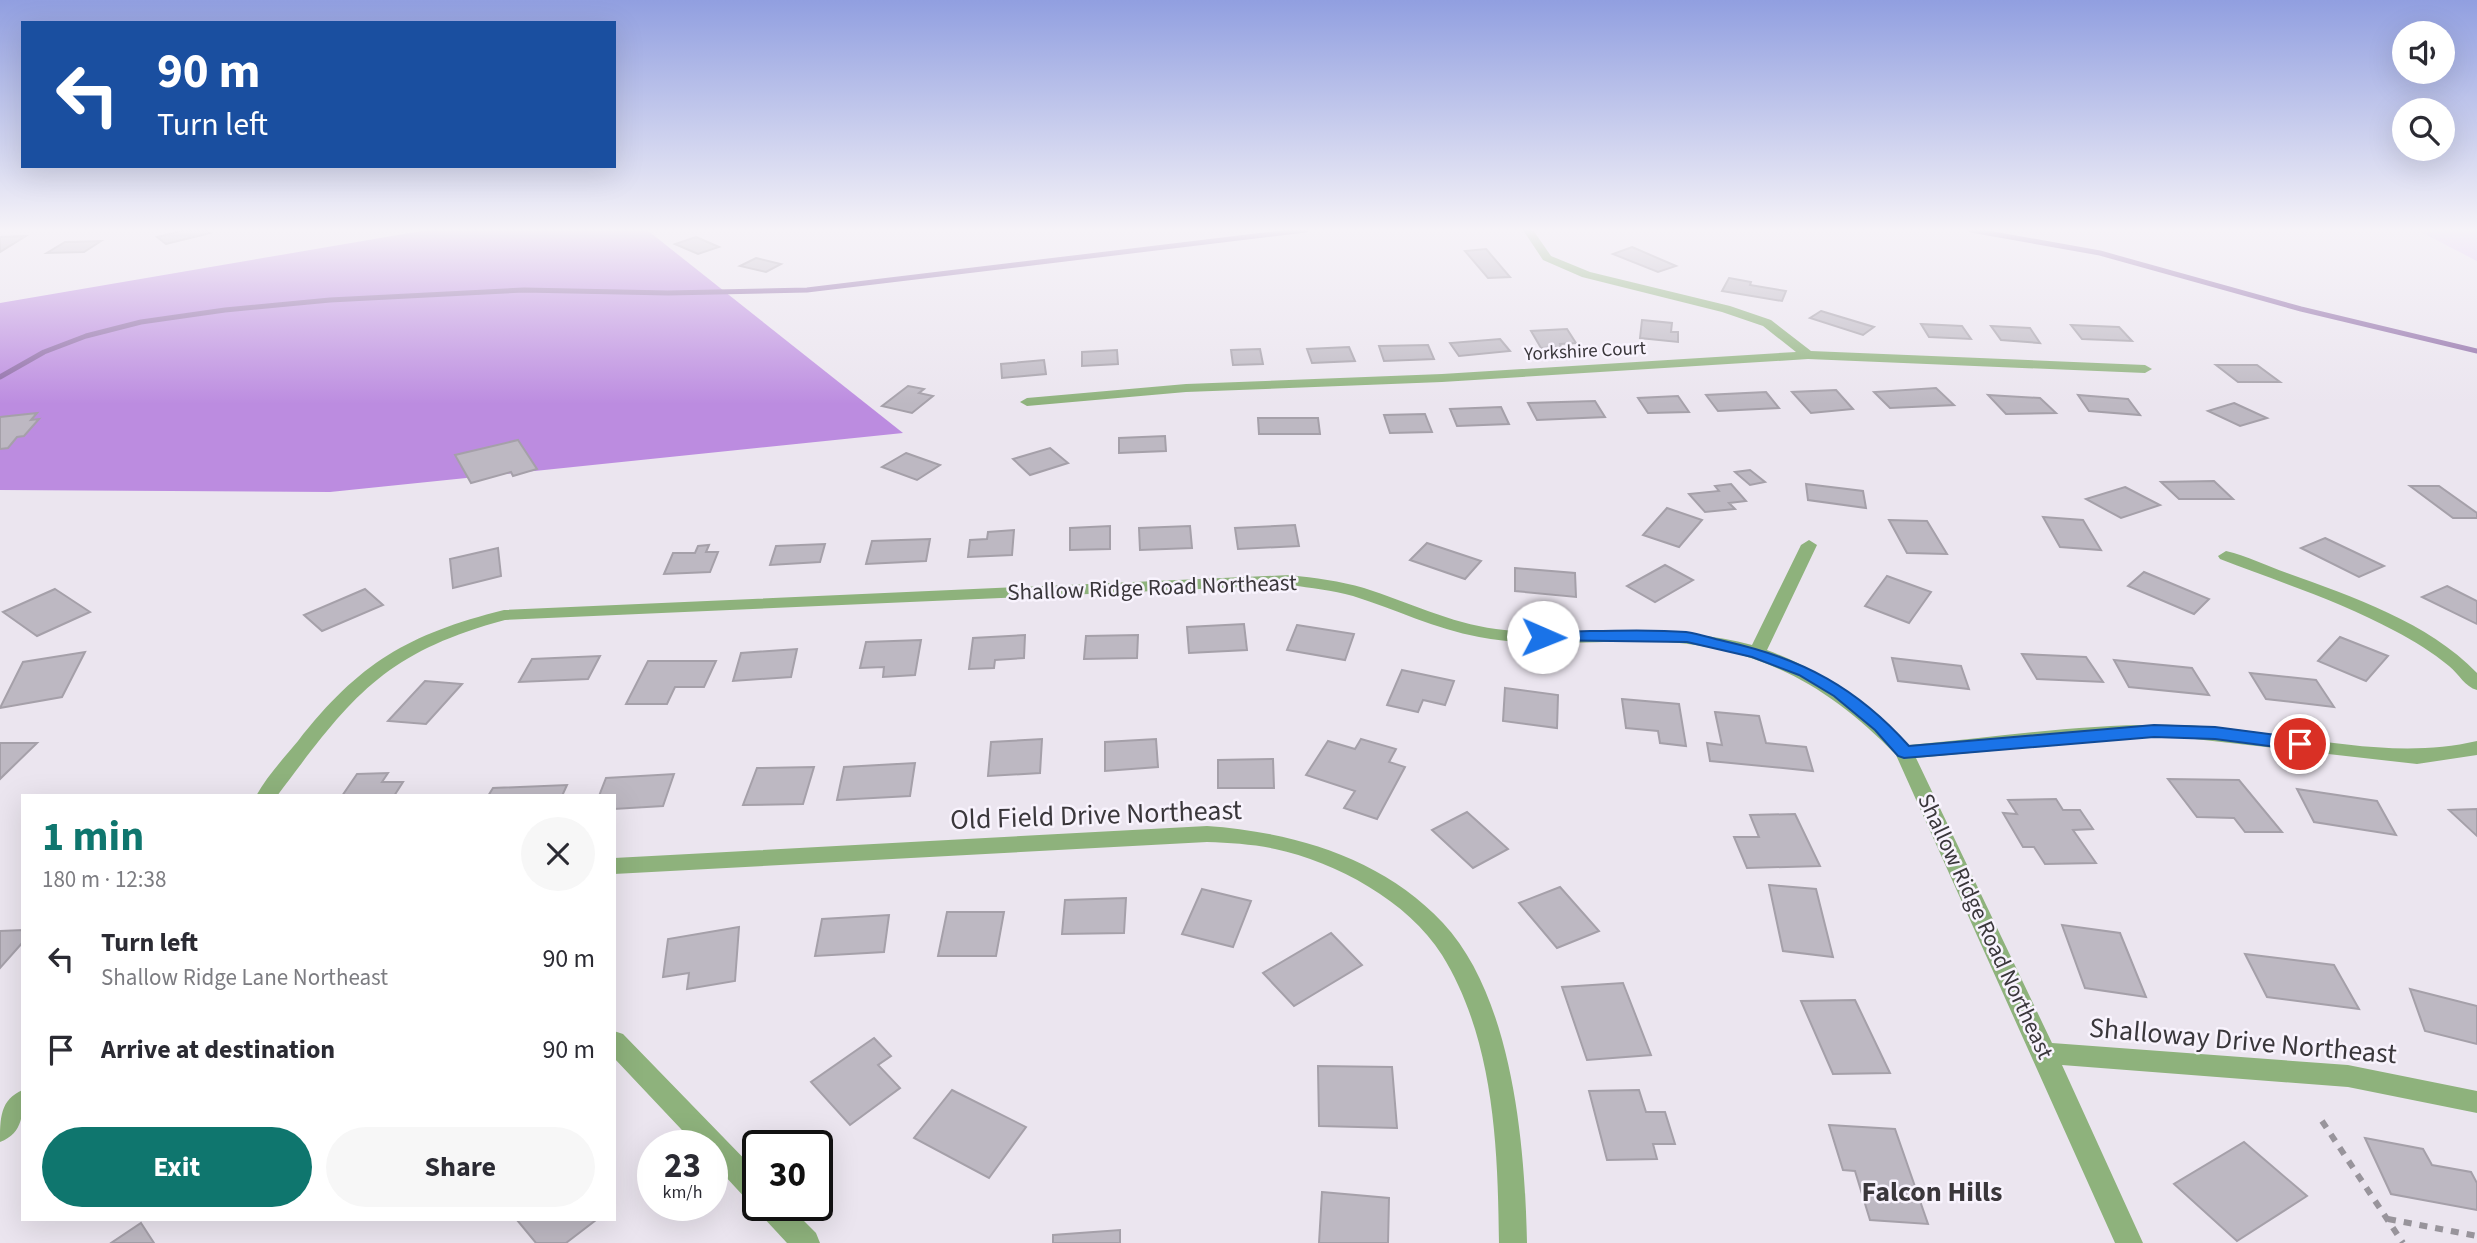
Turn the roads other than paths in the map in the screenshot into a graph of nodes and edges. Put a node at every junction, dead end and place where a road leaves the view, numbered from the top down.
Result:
1 (1640, 288) edge
2 (1808, 355) junction
3 (2146, 369) dead end
4 (1027, 402) dead end
5 (1809, 545) dead end
6 (2226, 556) dead end
7 (1757, 653) junction
8 (2477, 684) edge
9 (2477, 748) edge
10 (1904, 752) junction
11 (268, 794) edge
12 (616, 866) edge
13 (616, 1043) edge
14 (2044, 1053) junction
15 (2477, 1102) edge
16 (21, 1104) edge
17 (0, 1130) edge
18 (742, 1175) edge
19 (785, 1221) edge
20 (806, 1243) edge
21 (1513, 1243) edge
22 (2129, 1243) edge

1 - 2 street
2 - 3 street, Yorkshire Court
2 - 4 street, Yorkshire Court
5 - 7 street
6 - 8 street
7 - 10 street, Shallow Ridge Road Northeast
7 - 11 street, Shallow Ridge Road Northeast
9 - 10 street
10 - 14 street, Shallow Ridge Road Northeast
12 - 21 street, Old Field Drive Northeast
13 - 18 street
14 - 15 street, Shalloway Drive Northeast
14 - 22 street, Shallow Ridge Road Northeast
16 - 17 street
19 - 20 street

